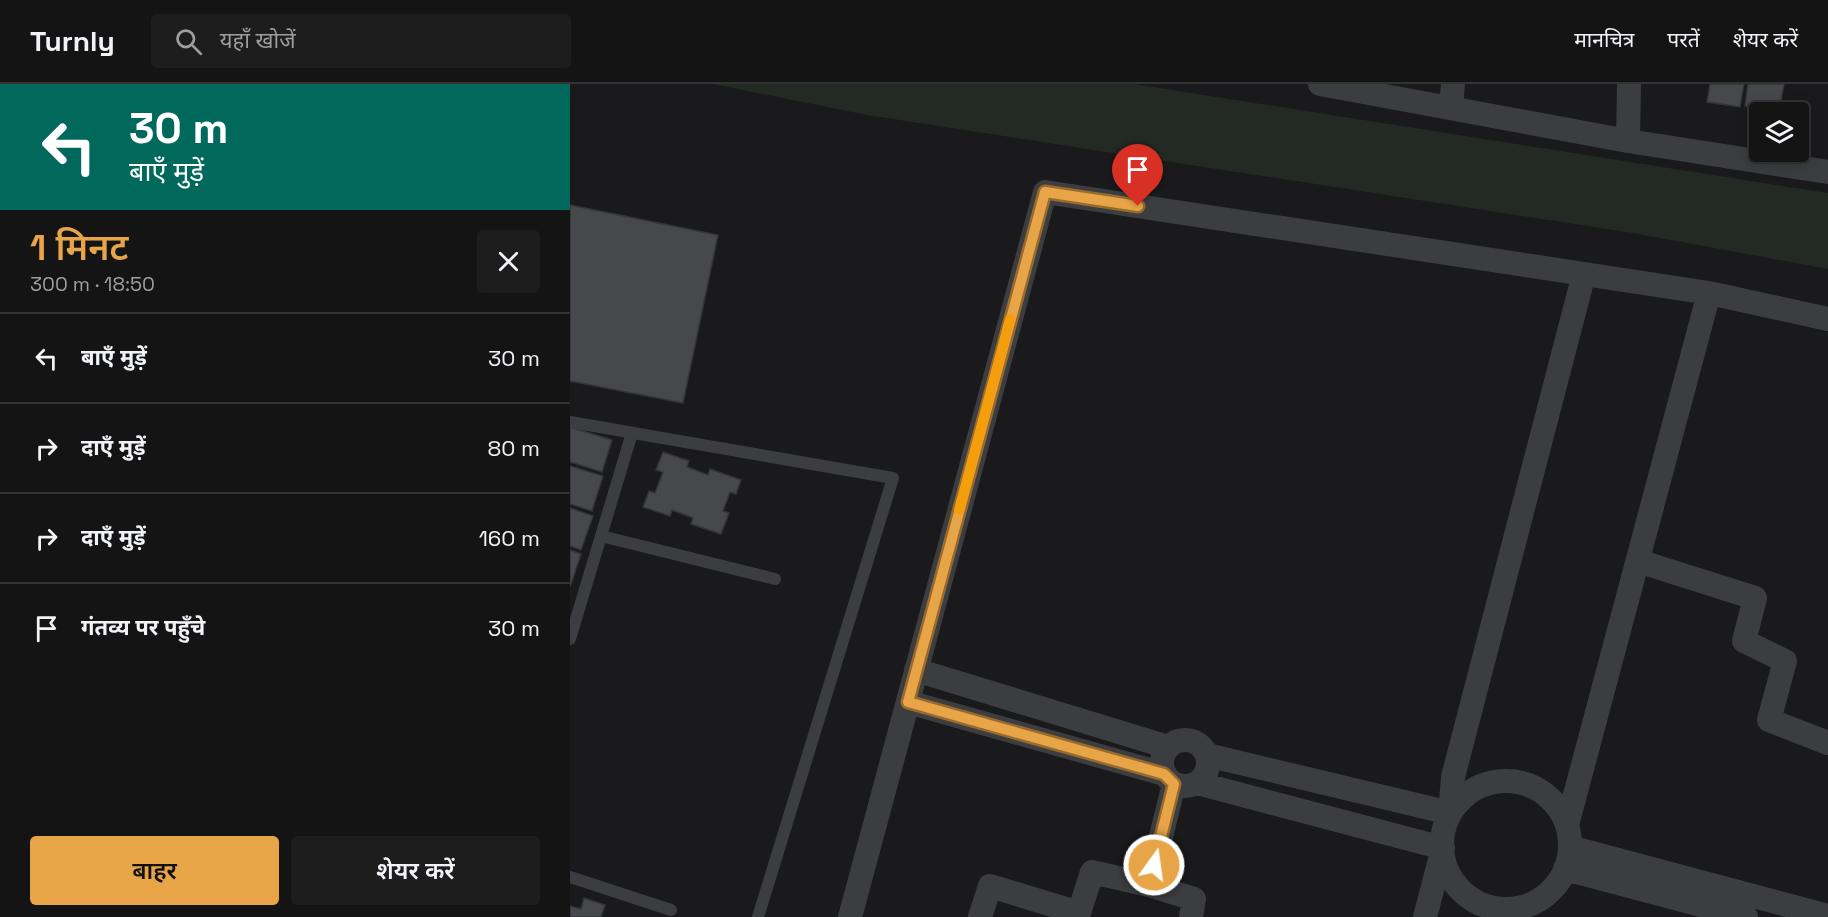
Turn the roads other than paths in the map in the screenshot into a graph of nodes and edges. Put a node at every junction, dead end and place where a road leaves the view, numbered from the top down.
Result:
1 (1320, 84) edge
2 (1453, 84) edge
3 (1629, 84) edge
4 (1451, 108) junction
5 (1628, 141) junction
6 (1828, 172) edge
7 (1584, 273) junction
8 (1709, 293) junction
9 (1828, 319) edge
10 (570, 422) edge
11 (632, 433) junction
12 (601, 536) junction
13 (1638, 561) junction
14 (776, 579) dead end
15 (570, 639) edge
16 (916, 670) junction
17 (908, 702) junction
18 (1828, 743) edge
19 (1168, 747) junction
20 (1207, 755) junction
21 (1179, 780) junction
22 (1450, 813) junction
23 (1567, 847) junction
24 (1443, 848) junction
25 (570, 878) edge
26 (1149, 885) junction
27 (671, 910) dead end
28 (1828, 916) edge
29 (758, 917) edge
30 (850, 917) edge
31 (980, 917) edge
32 (1191, 917) edge
33 (1425, 917) edge
34 (1746, 917) edge

1 - 4 street
2 - 4 street
3 - 5 street
4 - 5 street
5 - 6 street
7 - 8 street
7 - 16 street
7 - 22 street
8 - 9 street
8 - 13 street
10 - 11 lane
11 - 12 lane
11 - 29 lane
12 - 14 lane
12 - 15 lane
13 - 18 street
13 - 23 street
16 - 17 street
16 - 19 street
17 - 21 street
17 - 30 street
19 - 20 street
19 - 21 street
20 - 21 street
20 - 22 street
21 - 24 street
21 - 26 street
22 - 23 street
22 - 24 street
23 - 24 street
23 - 28 street
23 - 34 street
24 - 33 street
25 - 27 lane
26 - 31 street
26 - 32 street

